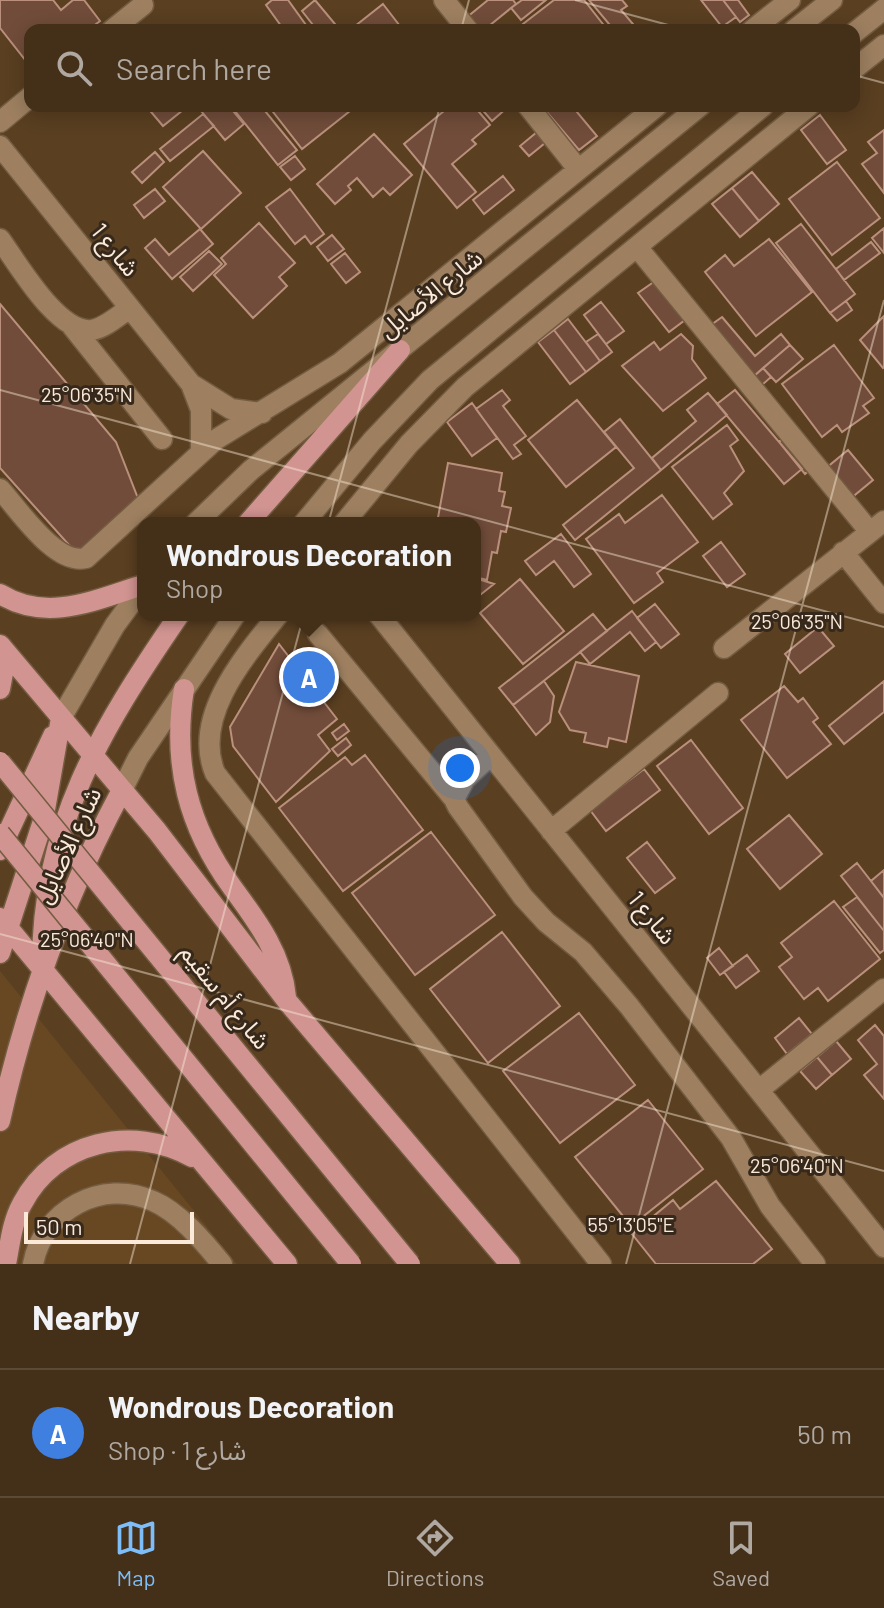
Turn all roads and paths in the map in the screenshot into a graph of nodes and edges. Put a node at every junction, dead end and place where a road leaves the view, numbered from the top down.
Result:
1 (444, 0) edge
2 (790, 0) edge
3 (832, 0) edge
4 (143, 5) dead end
5 (884, 9) edge
6 (119, 24) edge
7 (463, 24) edge
8 (760, 24) edge
9 (802, 24) edge
10 (860, 28) edge
11 (884, 45) edge
12 (860, 64) edge
13 (24, 102) edge
14 (533, 112) edge
15 (649, 112) edge
16 (693, 112) edge
17 (756, 112) edge
18 (802, 112) edge
19 (0, 122) edge
20 (0, 146) edge
21 (578, 169) junction
22 (0, 239) edge
23 (637, 247) junction
24 (130, 308) junction
25 (510, 313) junction
26 (72, 326) junction
27 (529, 332) junction
28 (400, 350) junction
29 (191, 384) junction
30 (262, 413) junction
31 (162, 439) dead end
32 (201, 452) junction
33 (0, 489) edge
34 (202, 517) edge
35 (253, 517) edge
36 (309, 517) edge
37 (349, 517) edge
38 (877, 526) edge
39 (843, 552) junction
40 (137, 588) edge
41 (0, 594) edge
42 (137, 594) edge
43 (884, 603) edge
44 (175, 621) edge
45 (231, 621) edge
46 (274, 621) edge
47 (383, 621) edge
48 (318, 634) dead end
49 (1, 646) edge
50 (724, 648) dead end
51 (0, 689) edge
52 (184, 689) junction
53 (718, 693) dead end
54 (61, 718) junction
55 (91, 754) junction
56 (490, 756) junction
57 (0, 762) edge
58 (122, 790) junction
59 (454, 799) junction
60 (551, 831) junction
61 (0, 834) edge
62 (0, 850) edge
63 (4, 923) edge
64 (0, 953) edge
65 (42, 968) junction
66 (884, 989) edge
67 (287, 1001) junction
68 (759, 1090) junction
69 (0, 1121) edge
70 (205, 1166) junction
71 (884, 1247) edge
72 (6, 1264) edge
73 (33, 1264) edge
74 (222, 1264) edge
75 (287, 1264) edge
76 (351, 1264) edge
77 (410, 1264) edge
78 (510, 1264) edge
79 (601, 1264) edge
80 (815, 1264) edge

1 - 7 street
2 - 8 street
3 - 9 street
4 - 6 street
5 - 10 street
11 - 12 street
13 - 19 street
14 - 21 street
15 - 21 street
16 - 28 street, شارع الأصايل
17 - 25 street
18 - 23 street
20 - 24 street, شارع 1
21 - 30 street
22 - 26 street
23 - 27 street
23 - 38 street
24 - 26 street
24 - 29 street, شارع 1
25 - 27 street
25 - 36 street
26 - 31 street
27 - 37 street
28 - 34 street, شارع الأصايل
28 - 35 main road
29 - 30 street, شارع 1
29 - 32 street, شارع 1
30 - 32 street
32 - 33 street
38 - 39 street
39 - 43 street
39 - 50 street
40 - 41 main road
42 - 54 street
44 - 55 main road
45 - 52 street, شارع الأصايل
46 - 79 street
47 - 56 street, شارع 1
48 - 59 street
49 - 51 main road
49 - 54 main road
52 - 58 street, شارع الأصايل
52 - 67 main road
53 - 60 street
54 - 55 main road
54 - 62 main road
54 - 63 main road
55 - 58 main road
55 - 65 main road
56 - 59 street
56 - 60 street, شارع 1
57 - 77 main road, شارع أم سقيم, bridge
58 - 65 main road, شارع الأصايل
58 - 67 main road
59 - 80 street
60 - 68 street, شارع 1
61 - 76 main road, bridge
63 - 64 main road
63 - 65 main road
65 - 69 main road, شارع الأصايل
65 - 70 main road
66 - 68 street
67 - 78 main road
68 - 71 street, شارع 1
70 - 72 main road
70 - 75 main road
73 - 74 street

